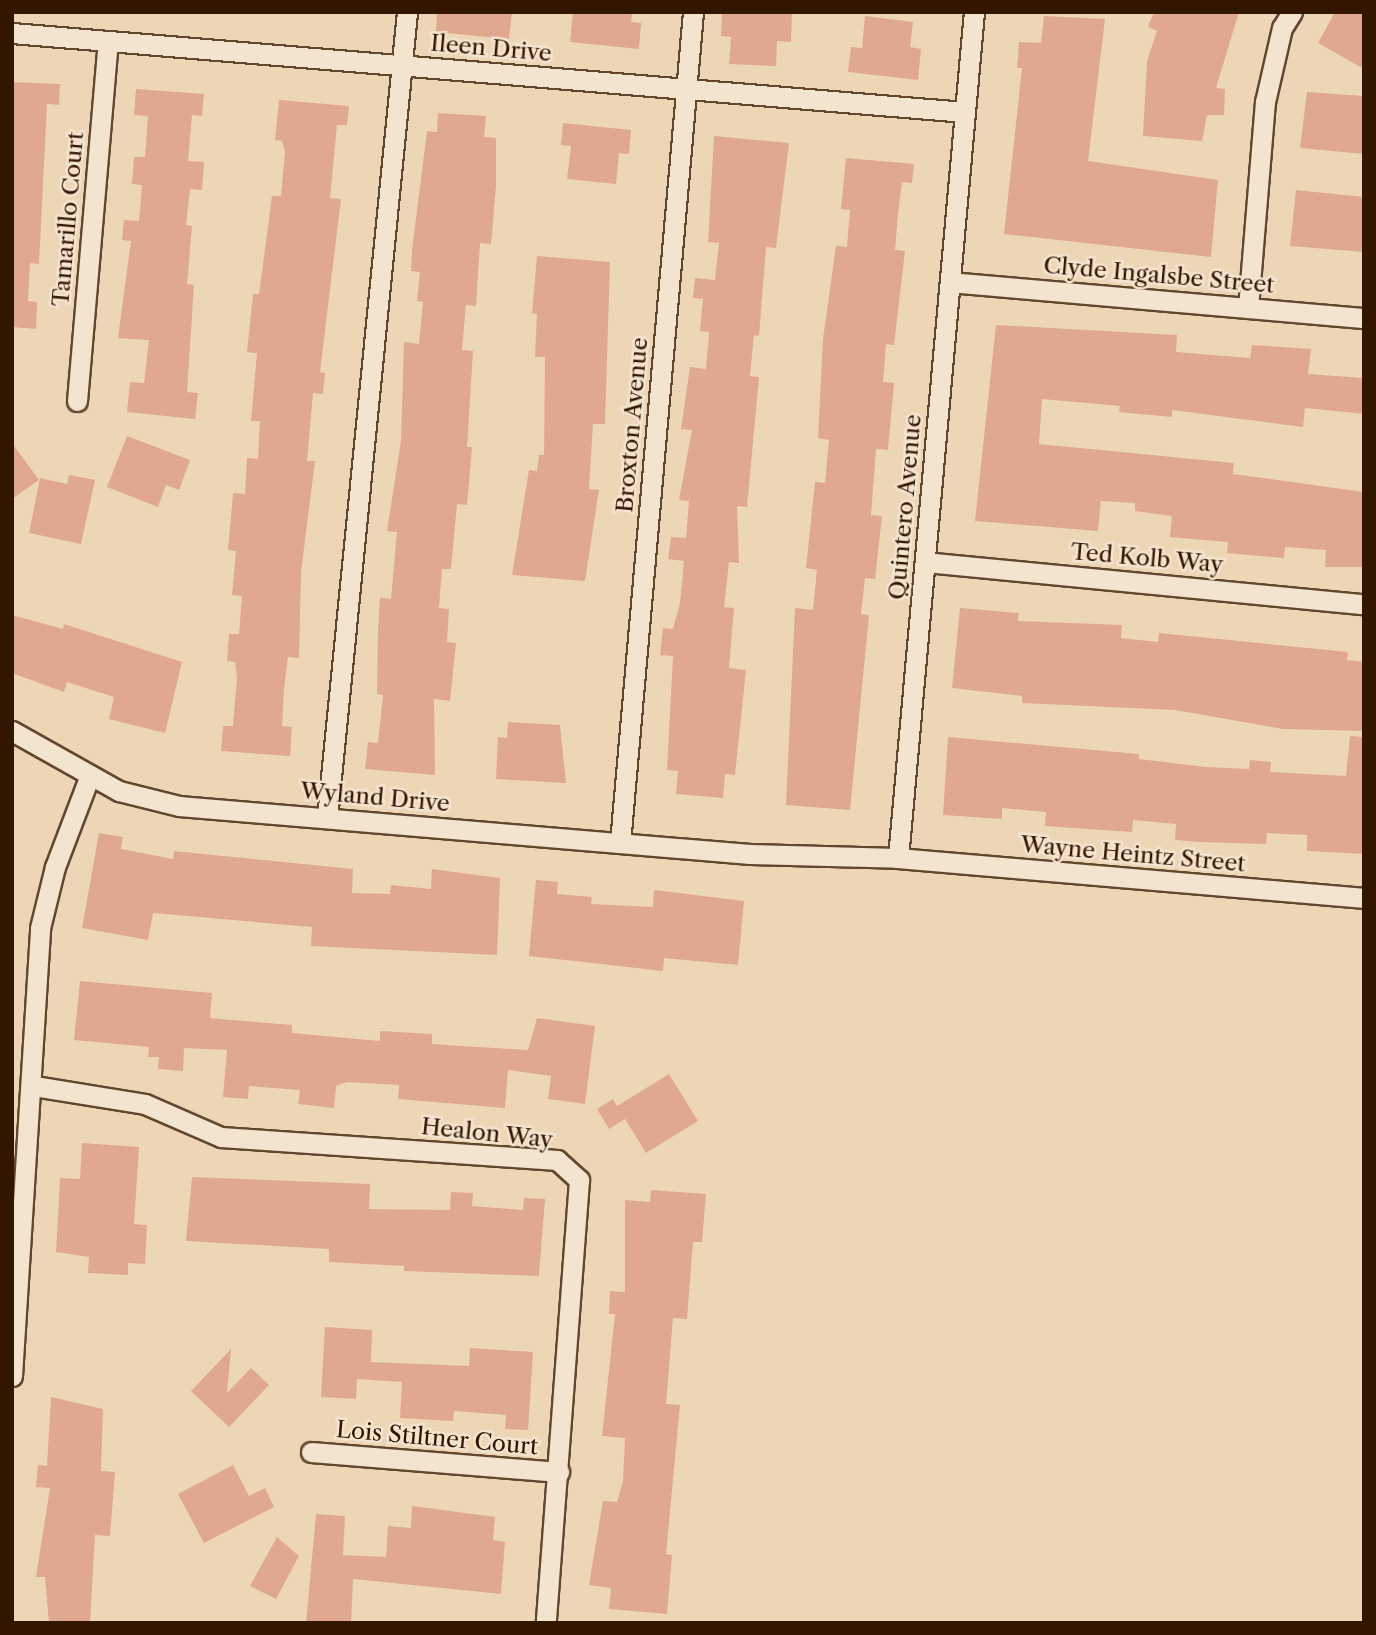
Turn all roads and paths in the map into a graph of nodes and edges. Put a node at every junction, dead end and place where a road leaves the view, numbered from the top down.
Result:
1 (407, 12) edge
2 (693, 12) edge
3 (974, 12) edge
4 (1292, 12) edge
5 (12, 33) edge
6 (108, 41) junction
7 (402, 65) junction
8 (686, 89) junction
9 (965, 112) junction
10 (950, 282) junction
11 (1248, 308) junction
12 (1364, 318) edge
13 (77, 401) dead end
14 (925, 562) junction
15 (1364, 604) edge
16 (12, 732) edge
17 (90, 775) junction
18 (327, 818) junction
19 (620, 843) junction
20 (898, 858) junction
21 (1364, 898) edge
22 (34, 1086) junction
23 (12, 1376) edge
24 (311, 1452) dead end
25 (559, 1472) junction
26 (546, 1623) edge

1 - 7 street
2 - 8 street, Broxton Avenue
3 - 9 street, Quintero Avenue
4 - 11 street
5 - 6 street, Ileen Drive
6 - 7 street, Ileen Drive
6 - 13 street, Tamarillo Court
7 - 8 street, Ileen Drive
7 - 18 street
8 - 9 street, Ileen Drive
8 - 19 street, Broxton Avenue
9 - 10 street, Quintero Avenue
10 - 11 street, Clyde Ingalsbe Street
10 - 14 street, Quintero Avenue
11 - 12 street, Clyde Ingalsbe Street
14 - 15 street, Ted Kolb Way
14 - 20 street, Quintero Avenue
16 - 17 street, Wyland Drive
17 - 18 street, Wyland Drive
17 - 22 street
18 - 19 street, Wyland Drive
19 - 20 street, Wyland Drive
20 - 21 street, Wayne Heintz Street
22 - 23 street
22 - 25 street, Healon Way
24 - 25 street, Lois Stiltner Court
25 - 26 street, Healon Way

